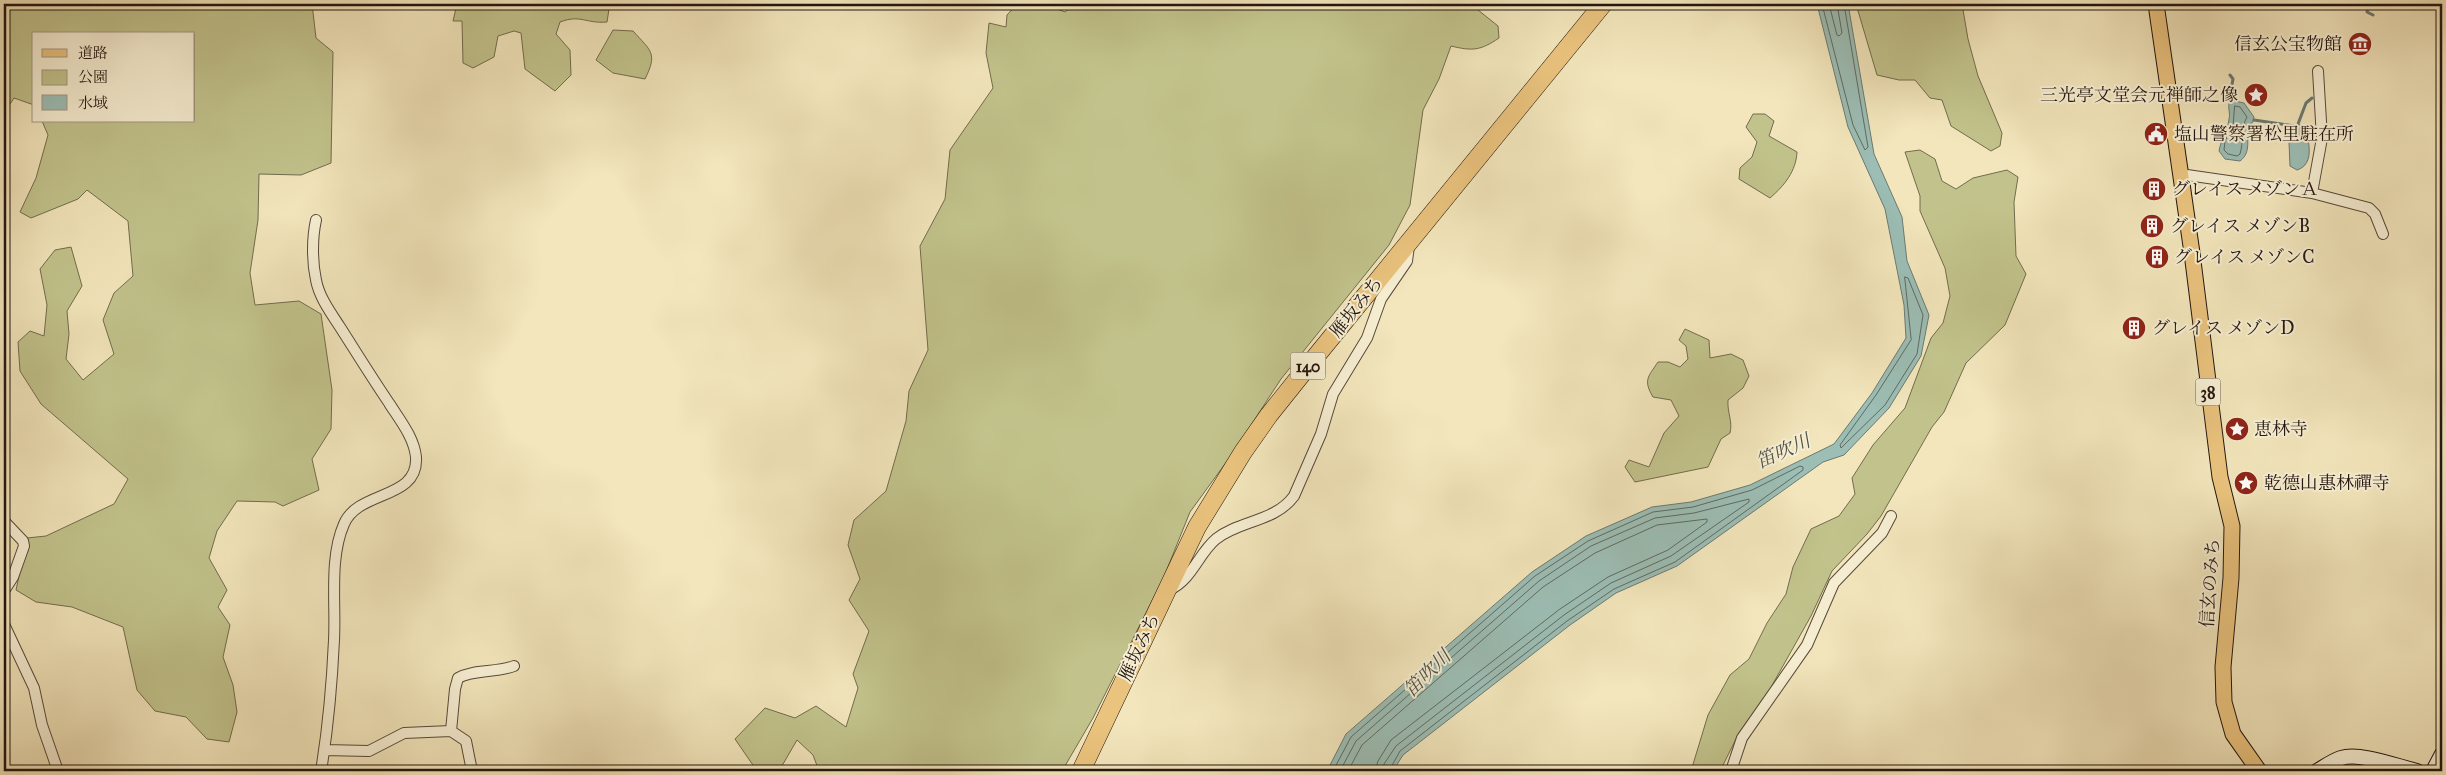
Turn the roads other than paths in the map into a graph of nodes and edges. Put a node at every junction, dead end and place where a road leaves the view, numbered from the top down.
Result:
1 (1603, 4) edge
2 (2156, 4) edge
3 (2318, 71) dead end
4 (2180, 174) junction
5 (2312, 193) junction
6 (316, 220) dead end
7 (2383, 234) dead end
8 (1410, 240) junction
9 (1891, 516) dead end
10 (4, 521) edge
11 (4, 591) edge
12 (1165, 592) junction
13 (4, 624) edge
14 (514, 666) dead end
15 (451, 731) junction
16 (324, 750) junction
17 (2442, 754) edge
18 (2333, 766) edge
19 (1732, 770) edge
20 (58, 771) edge
21 (321, 771) edge
22 (472, 771) edge
23 (1081, 771) edge
24 (2259, 771) edge
25 (2317, 771) edge
26 (2417, 771) edge
27 (2432, 771) edge

1 - 8 highway, 雁坂みち / 140
2 - 4 main road, 信玄のみち / 38
3 - 5 street
4 - 5 street
4 - 24 main road, 信玄のみち / 38
5 - 7 street
6 - 16 street
8 - 12 highway, 雁坂みち / 140
8 - 12 street
9 - 19 street
10 - 11 street
12 - 23 highway, 雁坂みち / 140
13 - 20 street
14 - 15 street
15 - 16 street
15 - 22 street
16 - 21 street
17 - 27 main road
18 - 25 main road
18 - 26 main road

